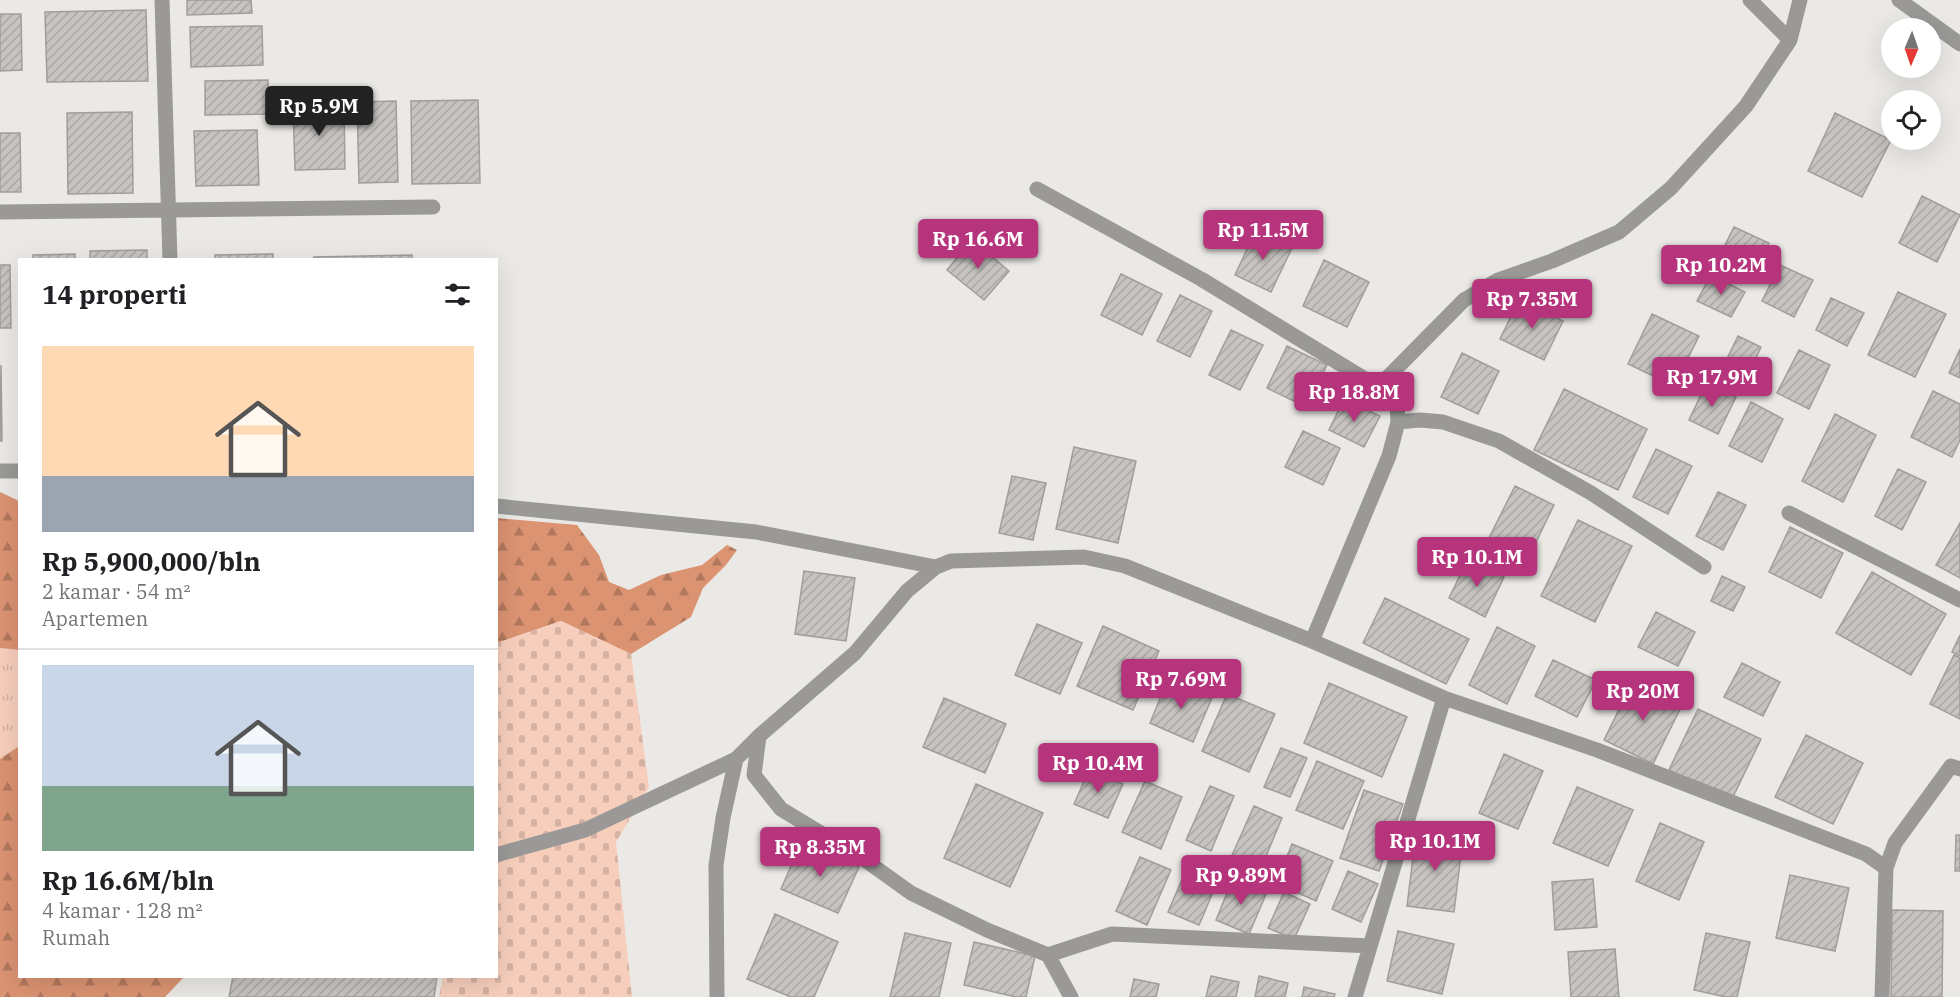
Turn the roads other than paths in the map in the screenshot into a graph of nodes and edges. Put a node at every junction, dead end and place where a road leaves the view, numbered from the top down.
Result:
1 (162, 0) edge
2 (1750, 0) edge
3 (1800, 0) edge
4 (1899, 0) edge
5 (1790, 40) junction
6 (1960, 44) edge
7 (1037, 189) dead end
8 (433, 207) dead end
9 (168, 211) junction
10 (0, 212) edge
11 (170, 258) edge
12 (1378, 387) junction
13 (1398, 422) junction
14 (0, 471) edge
15 (18, 471) edge
16 (498, 506) edge
17 (1789, 513) dead end
18 (936, 567) junction
19 (1704, 567) dead end
20 (1960, 600) edge
21 (1312, 641) junction
22 (1444, 698) junction
23 (759, 736) junction
24 (736, 759) junction
25 (1960, 769) edge
26 (498, 854) edge
27 (1886, 868) junction
28 (1370, 946) junction
29 (1048, 955) junction
30 (717, 997) edge
31 (1071, 997) edge
32 (1355, 997) edge
33 (1882, 997) edge

1 - 9 street
2 - 5 street
3 - 5 street
4 - 6 street
5 - 12 street
7 - 12 street
8 - 9 street
9 - 10 street
9 - 11 street
12 - 13 street
13 - 19 street
13 - 21 street
14 - 15 street
16 - 18 street
17 - 20 street
18 - 21 street
18 - 23 street
21 - 22 street
22 - 27 street
22 - 28 street
23 - 24 street
23 - 29 street
24 - 26 street
24 - 30 street
25 - 27 street
27 - 33 street
28 - 29 street
28 - 32 street
29 - 31 street

